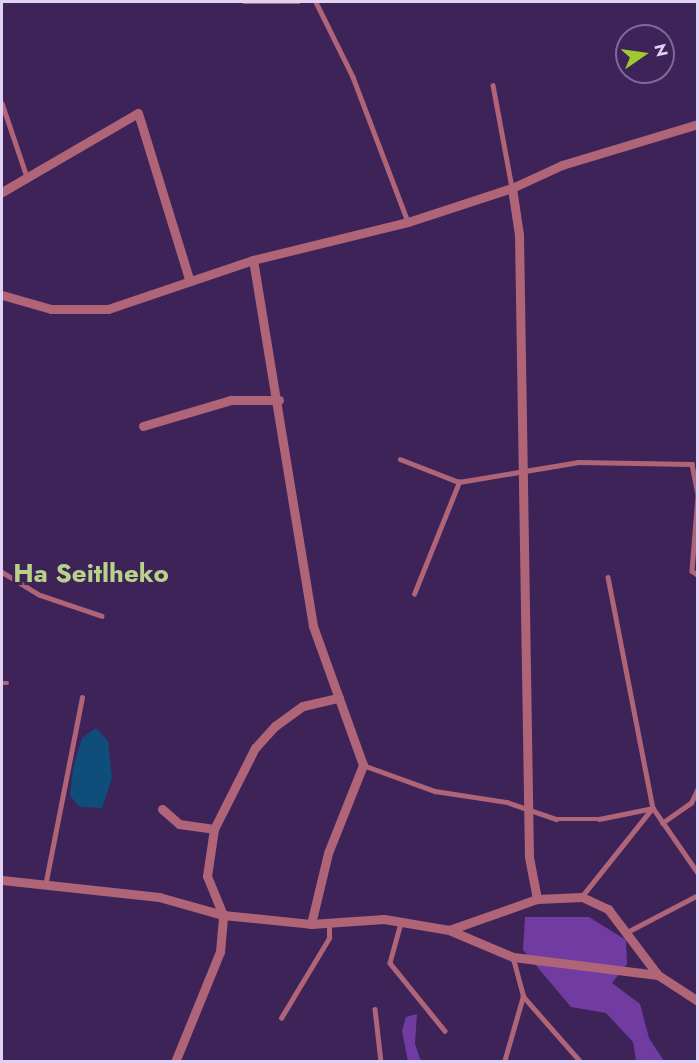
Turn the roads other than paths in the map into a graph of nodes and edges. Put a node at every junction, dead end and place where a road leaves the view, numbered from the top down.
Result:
1 (244, 2) edge
2 (299, 2) edge
3 (316, 2) edge
4 (493, 85) dead end
5 (2, 103) edge
6 (698, 124) edge
7 (27, 177) junction
8 (512, 188) junction
9 (2, 192) edge
10 (408, 222) junction
11 (253, 260) junction
12 (189, 279) junction
13 (2, 295) edge
14 (279, 400) junction
15 (143, 426) dead end
16 (400, 459) dead end
17 (522, 471) junction
18 (459, 482) junction
19 (698, 496) edge
20 (2, 572) edge
21 (698, 575) edge
22 (608, 576) dead end
23 (414, 594) dead end
24 (102, 616) dead end
25 (82, 698) dead end
26 (339, 698) junction
27 (363, 765) junction
28 (698, 788) edge
29 (653, 808) junction
30 (162, 809) dead end
31 (529, 809) junction
32 (662, 823) junction
33 (214, 829) junction
34 (698, 873) edge
35 (2, 880) edge
36 (46, 881) junction
37 (698, 895) edge
38 (582, 897) junction
39 (537, 899) junction
40 (224, 915) junction
41 (402, 921) junction
42 (329, 923) junction
43 (311, 924) junction
44 (449, 930) junction
45 (629, 931) junction
46 (513, 957) junction
47 (658, 975) junction
48 (523, 996) junction
49 (698, 1001) edge
50 (375, 1009) dead end
51 (281, 1018) dead end
52 (445, 1031) dead end
53 (175, 1062) edge
54 (381, 1062) edge
55 (504, 1062) edge
56 (581, 1062) edge

1 - 2 lane
3 - 10 lane
4 - 8 lane
5 - 7 lane
6 - 8 street
7 - 9 street
7 - 12 street
8 - 10 street
8 - 17 street
10 - 11 street
11 - 12 street
11 - 14 street
12 - 13 street
14 - 15 street
14 - 26 street
16 - 18 lane
17 - 18 lane
17 - 19 lane
17 - 31 street
18 - 23 lane
19 - 21 lane
20 - 24 lane
22 - 29 lane
25 - 36 lane
26 - 27 street
26 - 33 street
27 - 31 lane
27 - 43 street
28 - 32 lane
29 - 31 lane
29 - 32 lane
29 - 38 lane
30 - 33 street
31 - 39 street
32 - 34 lane
33 - 40 street
35 - 36 street
36 - 40 street
37 - 45 lane
38 - 39 street
38 - 45 street
39 - 44 street
40 - 43 street
40 - 53 street
41 - 42 street
41 - 44 street
41 - 52 lane
42 - 43 street
42 - 51 lane
44 - 46 street
45 - 47 street
46 - 47 street
46 - 48 lane
47 - 49 street
48 - 55 lane
48 - 56 lane
50 - 54 lane

